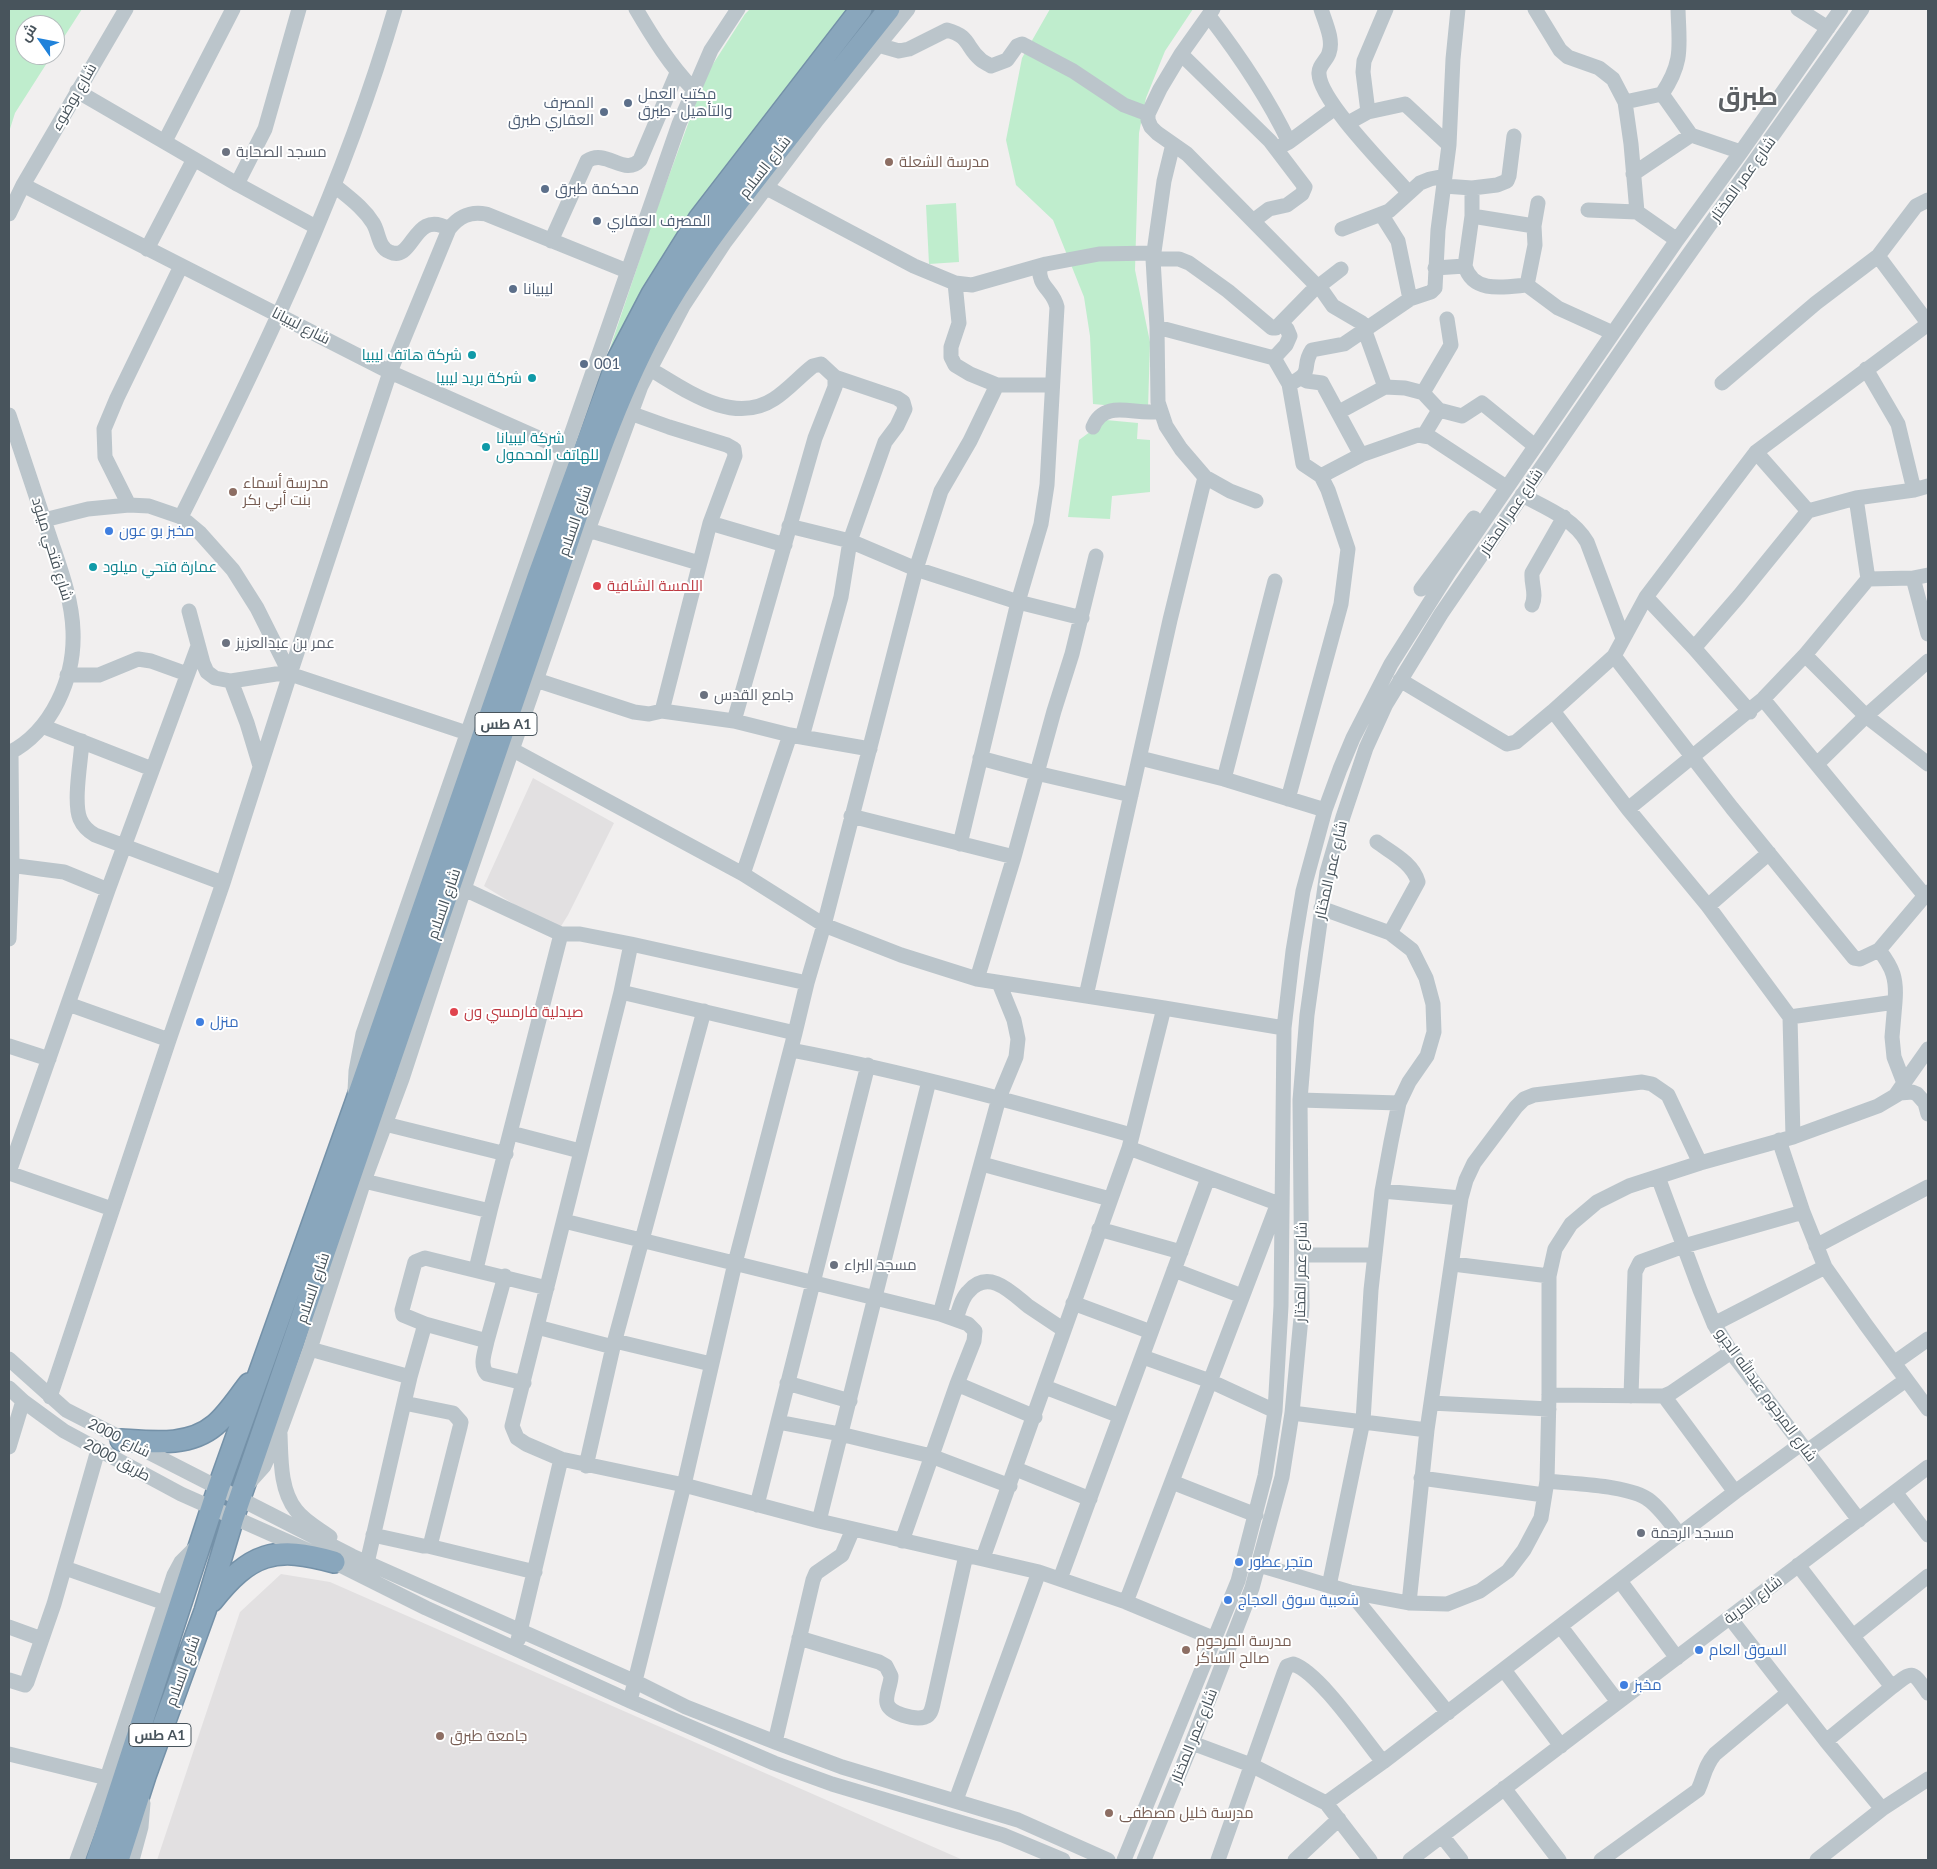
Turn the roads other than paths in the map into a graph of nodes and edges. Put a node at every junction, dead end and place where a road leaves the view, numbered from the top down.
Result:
1 (126, 9) edge
2 (233, 9) edge
3 (300, 9) edge
4 (395, 9) edge
5 (636, 9) edge
6 (738, 9) edge
7 (861, 9) edge
8 (889, 9) edge
9 (908, 9) edge
10 (1321, 9) edge
11 (1386, 9) edge
12 (1458, 9) edge
13 (1535, 9) edge
14 (1678, 9) edge
15 (1798, 9) edge
16 (1841, 9) edge
17 (1862, 9) edge
18 (1211, 12) edge
19 (1828, 28) junction
20 (878, 45) junction
21 (1181, 54) junction
22 (1808, 56) junction
23 (1823, 67) junction
24 (677, 72) junction
25 (693, 90) junction
26 (78, 91) junction
27 (1662, 94) junction
28 (1625, 102) junction
29 (1335, 108) junction
30 (1368, 112) junction
31 (1148, 114) junction
32 (1348, 123) junction
33 (1691, 135) junction
34 (1514, 136) dead end
35 (165, 141) junction
36 (1173, 144) junction
37 (1283, 145) junction
38 (1450, 145) junction
39 (1741, 152) junction
40 (194, 159) junction
41 (1633, 174) junction
42 (1444, 181) junction
43 (237, 184) junction
44 (23, 185) junction
45 (334, 185) junction
46 (765, 187) junction
47 (1472, 188) junction
48 (1408, 192) junction
49 (1928, 200) edge
50 (1538, 204) dead end
51 (1588, 210) dead end
52 (1637, 212) junction
53 (9, 214) edge
54 (1380, 214) junction
55 (1472, 216) junction
56 (1253, 221) junction
57 (1534, 226) junction
58 (316, 227) junction
59 (449, 229) junction
60 (1342, 230) dead end
61 (1677, 240) junction
62 (552, 241) junction
63 (147, 249) junction
64 (1154, 256) junction
65 (1878, 256) junction
66 (181, 266) junction
67 (1040, 266) junction
68 (1466, 266) junction
69 (1435, 268) junction
70 (1341, 269) dead end
71 (627, 272) junction
72 (955, 283) junction
73 (1527, 285) junction
74 (1318, 286) junction
75 (1410, 299) junction
76 (277, 314) junction
77 (1447, 319) dead end
78 (1281, 322) junction
79 (1928, 323) edge
80 (1157, 327) junction
81 (1364, 329) junction
82 (1610, 332) junction
83 (1274, 358) junction
84 (650, 369) junction
85 (1866, 369) junction
86 (390, 372) junction
87 (835, 377) junction
88 (1295, 381) junction
89 (1722, 383) dead end
90 (997, 385) junction
91 (1052, 385) junction
92 (1385, 387) junction
93 (1424, 393) junction
94 (1439, 410) junction
95 (1161, 411) junction
96 (1339, 412) junction
97 (630, 413) junction
98 (9, 415) edge
99 (1093, 427) dead end
100 (1424, 435) junction
101 (1532, 444) junction
102 (1756, 452) junction
103 (574, 454) junction
104 (1361, 455) junction
105 (1549, 456) junction
106 (1321, 476) junction
107 (1205, 477) junction
108 (1500, 483) junction
109 (1921, 488) edge
110 (1522, 495) junction
111 (1856, 498) junction
112 (1256, 501) dead end
113 (129, 505) junction
114 (1808, 511) junction
115 (181, 517) junction
116 (1564, 517) junction
117 (44, 520) junction
118 (710, 523) junction
119 (789, 526) junction
120 (588, 530) junction
121 (850, 541) junction
122 (785, 545) junction
123 (1096, 556) dead end
124 (699, 563) junction
125 (916, 569) junction
126 (1928, 575) edge
127 (1913, 578) junction
128 (1868, 579) junction
129 (1275, 581) dead end
130 (1421, 589) dead end
131 (1646, 597) junction
132 (1018, 602) junction
133 (1532, 605) dead end
134 (189, 611) dead end
135 (1082, 618) junction
136 (1928, 634) edge
137 (1623, 638) junction
138 (198, 646) junction
139 (1694, 648) junction
140 (1805, 655) junction
141 (1614, 656) junction
142 (1928, 661) edge
143 (187, 674) junction
144 (290, 674) junction
145 (67, 675) junction
146 (536, 680) junction
147 (1400, 680) junction
148 (231, 681) junction
149 (1763, 699) junction
150 (662, 711) junction
151 (1553, 711) junction
152 (1750, 712) junction
153 (1866, 716) junction
154 (734, 721) junction
155 (42, 726) junction
156 (467, 733) junction
157 (796, 736) junction
158 (82, 741) junction
159 (870, 749) junction
160 (512, 750) junction
161 (10, 752) edge
162 (1691, 757) junction
163 (980, 758) junction
164 (1140, 758) junction
165 (1817, 764) junction
166 (1928, 764) edge
167 (260, 766) junction
168 (152, 769) junction
169 (1036, 773) junction
170 (1224, 779) junction
171 (1131, 795) junction
172 (1288, 799) junction
173 (1628, 809) junction
174 (1325, 810) junction
175 (851, 816) junction
176 (1376, 842) dead end
177 (960, 844) junction
178 (124, 846) junction
179 (1769, 854) junction
180 (1014, 857) junction
181 (10, 865) edge
182 (743, 874) junction
183 (223, 883) junction
184 (464, 889) junction
185 (108, 890) junction
186 (1927, 894) edge
187 (1708, 906) junction
188 (1321, 908) junction
189 (824, 925) junction
190 (1390, 933) junction
191 (561, 934) junction
192 (9, 939) edge
193 (631, 944) junction
194 (1879, 950) junction
195 (977, 979) junction
196 (807, 983) junction
197 (999, 983) junction
198 (622, 992) junction
199 (1086, 996) junction
200 (1895, 1002) junction
201 (68, 1004) junction
202 (1164, 1008) junction
203 (704, 1011) junction
204 (1790, 1018) junction
205 (1284, 1028) junction
206 (796, 1033) junction
207 (169, 1040) junction
208 (9, 1046) edge
209 (791, 1050) junction
210 (1926, 1055) edge
211 (49, 1059) junction
212 (868, 1065) junction
213 (929, 1081) junction
214 (1904, 1083) junction
215 (1895, 1096) junction
216 (1000, 1098) junction
217 (1300, 1100) junction
218 (1399, 1103) junction
219 (355, 1105) junction
220 (1927, 1106) edge
221 (384, 1124) junction
222 (511, 1133) junction
223 (1786, 1139) junction
224 (1130, 1142) junction
225 (580, 1151) junction
226 (506, 1154) junction
227 (1700, 1163) junction
228 (982, 1164) junction
229 (9, 1172) edge
230 (1658, 1176) junction
231 (1208, 1178) junction
232 (364, 1181) junction
233 (1928, 1188) edge
234 (1382, 1191) junction
235 (1461, 1198) junction
236 (1110, 1199) junction
237 (1280, 1204) junction
238 (112, 1209) junction
239 (490, 1211) junction
240 (1803, 1212) junction
241 (564, 1220) junction
242 (1099, 1229) junction
243 (641, 1240) junction
244 (1684, 1246) junction
245 (1816, 1246) junction
246 (1181, 1252) junction
247 (1302, 1255) junction
248 (1375, 1255) junction
249 (735, 1263) junction
250 (1453, 1264) junction
251 (1825, 1267) junction
252 (476, 1269) junction
253 (1174, 1270) junction
254 (505, 1276) junction
255 (1548, 1276) junction
256 (812, 1281) junction
257 (546, 1288) junction
258 (1242, 1296) junction
259 (877, 1297) junction
260 (1073, 1302) junction
261 (1281, 1306) junction
262 (1302, 1307) junction
263 (940, 1314) junction
264 (956, 1319) junction
265 (425, 1324) junction
266 (1714, 1324) junction
267 (537, 1327) junction
268 (1064, 1330) junction
269 (1151, 1332) junction
270 (1928, 1339) edge
271 (487, 1341) junction
272 (614, 1344) junction
273 (310, 1349) junction
274 (1731, 1352) junction
275 (1143, 1357) junction
276 (9, 1360) edge
277 (264, 1360) junction
278 (711, 1364) junction
279 (1894, 1364) junction
280 (410, 1377) junction
281 (1906, 1380) junction
282 (1210, 1381) junction
283 (524, 1383) junction
284 (787, 1383) junction
285 (957, 1384) junction
286 (1045, 1387) junction
287 (9, 1388) edge
288 (1631, 1396) junction
289 (1664, 1396) junction
290 (50, 1397) junction
291 (23, 1401) junction
292 (850, 1401) junction
293 (1549, 1402) junction
294 (404, 1403) junction
295 (1431, 1403) junction
296 (1928, 1409) edge
297 (1275, 1411) junction
298 (1292, 1413) junction
299 (1034, 1416) junction
300 (1120, 1416) junction
301 (1362, 1421) junction
302 (778, 1422) junction
303 (11, 1429) edge
304 (1428, 1430) junction
305 (280, 1431) junction
306 (840, 1434) junction
307 (122, 1440) junction
308 (9, 1447) edge
309 (1804, 1448) junction
310 (98, 1450) junction
311 (931, 1456) junction
312 (561, 1459) junction
313 (586, 1466) junction
314 (1928, 1467) edge
315 (1016, 1469) junction
316 (1421, 1478) junction
317 (1172, 1482) junction
318 (684, 1485) junction
319 (1010, 1486) junction
320 (1546, 1488) junction
321 (1734, 1492) junction
322 (1896, 1492) junction
323 (215, 1499) junction
324 (1090, 1499) junction
325 (240, 1501) junction
326 (757, 1506) junction
327 (1256, 1515) junction
328 (1859, 1520) junction
329 (819, 1521) junction
330 (853, 1529) junction
331 (1680, 1535) junction
332 (1928, 1535) edge
333 (373, 1536) junction
334 (902, 1541) junction
335 (201, 1542) junction
336 (428, 1546) junction
337 (966, 1555) junction
338 (983, 1558) junction
339 (343, 1559) junction
340 (367, 1563) junction
341 (1259, 1565) junction
342 (1798, 1566) junction
343 (65, 1568) junction
344 (535, 1572) junction
345 (1038, 1572) junction
346 (1928, 1576) edge
347 (1060, 1579) junction
348 (1620, 1581) junction
349 (1329, 1586) junction
350 (434, 1592) junction
351 (1350, 1592) junction
352 (1126, 1602) junction
353 (165, 1603) junction
354 (1409, 1603) junction
355 (426, 1608) junction
356 (204, 1611) junction
357 (1730, 1618) junction
358 (9, 1627) edge
359 (1561, 1627) junction
360 (521, 1632) junction
361 (1852, 1636) junction
362 (800, 1638) junction
363 (42, 1639) junction
364 (1215, 1639) junction
365 (515, 1649) junction
366 (1677, 1658) junction
367 (1504, 1670) junction
368 (9, 1680) edge
369 (636, 1682) junction
370 (1892, 1687) junction
371 (1788, 1693) junction
372 (1928, 1693) edge
373 (630, 1701) junction
374 (1618, 1702) junction
375 (1448, 1713) junction
376 (1826, 1741) junction
377 (775, 1742) junction
378 (1192, 1743) junction
379 (1561, 1746) junction
380 (9, 1754) edge
381 (1383, 1762) junction
382 (1251, 1765) junction
383 (145, 1776) junction
384 (107, 1778) junction
385 (1928, 1779) edge
386 (1504, 1788) junction
387 (956, 1800) junction
388 (1326, 1803) junction
389 (1882, 1809) junction
390 (1339, 1820) junction
391 (1442, 1836) junction
392 (77, 1860) edge
393 (97, 1860) edge
394 (118, 1860) edge
395 (132, 1860) edge
396 (1063, 1860) edge
397 (1108, 1860) edge
398 (1124, 1860) edge
399 (1144, 1860) edge
400 (1218, 1860) edge
401 (1295, 1860) edge
402 (1370, 1860) edge
403 (1410, 1860) edge
404 (1462, 1860) edge
405 (1559, 1860) edge
406 (1601, 1860) edge
407 (1817, 1860) edge

1 - 26 street, شارع بوضوء
2 - 35 street
3 - 43 street
4 - 45 street
5 - 24 street
6 - 25 street
7 - 103 highway, شارع السلام
8 - 325 highway, شارع السلام / طس A1
9 - 20 street
10 - 29 street
11 - 30 street
12 - 38 street
13 - 28 street
14 - 27 street
15 - 19 street
16 - 19 street, شارع عمر المختار
17 - 23 street, شارع عمر المختار
18 - 21 street
18 - 37 street
19 - 22 street, شارع عمر المختار
20 - 31 street
20 - 46 street
21 - 31 street
21 - 37 street
22 - 23 street
22 - 39 street, شارع عمر المختار
23 - 105 street, شارع عمر المختار
24 - 25 street
24 - 62 street
25 - 71 street
26 - 35 street
26 - 44 street, شارع بوضوء
27 - 28 street
27 - 33 street
28 - 41 street
29 - 32 street
29 - 37 street
30 - 32 street
30 - 38 street
31 - 36 street
32 - 48 street
33 - 39 street
33 - 41 street
34 - 47 street
35 - 40 street
36 - 56 street
36 - 64 street
37 - 56 street
38 - 42 street
39 - 61 street, شارع عمر المختار
40 - 43 street
40 - 63 street
41 - 52 street
42 - 47 street
42 - 48 street
42 - 69 street
43 - 58 street
44 - 53 street
44 - 63 street, شارع ليبيانا
45 - 58 street
45 - 59 street
46 - 72 street
46 - 84 street
47 - 55 street
48 - 54 street
49 - 65 street
50 - 57 street
51 - 52 street
52 - 61 street
54 - 60 street
54 - 75 street
55 - 57 street
55 - 68 street
56 - 74 street
57 - 73 street
58 - 76 street
59 - 62 street
59 - 86 street
61 - 82 street, شارع عمر المختار
62 - 71 street
63 - 66 street, شارع ليبيانا
64 - 67 street
64 - 78 street
64 - 80 street
65 - 79 street
65 - 89 street
66 - 76 street, شارع ليبيانا
66 - 113 street
67 - 72 street
67 - 91 street
68 - 69 street
68 - 73 street
69 - 75 street
70 - 74 street
71 - 103 street
72 - 90 street
73 - 82 street
74 - 78 street
74 - 81 street
75 - 81 street
76 - 86 street, شارع ليبيانا
76 - 115 street
77 - 93 street
78 - 83 street
79 - 85 street
80 - 83 street
80 - 95 street
81 - 88 street
81 - 92 street
82 - 101 street, شارع عمر المختار
83 - 88 street
84 - 87 street
84 - 97 street
85 - 102 street
85 - 109 street
86 - 103 street, شارع ليبيانا
86 - 144 street
87 - 119 street
87 - 121 street
88 - 96 street
88 - 106 street
90 - 91 street
90 - 125 street
91 - 132 street
92 - 93 street
92 - 96 street
93 - 94 street
94 - 100 street
94 - 101 street
95 - 99 street
95 - 107 street
96 - 104 street
97 - 118 street
97 - 120 street
98 - 117 street, شارع فتحي ميلود
100 - 104 street
100 - 108 street
101 - 105 street
101 - 108 street
101 - 174 street, شارع عمر المختار
102 - 114 street
102 - 131 street
103 - 156 street
103 - 219 highway, شارع السلام
104 - 106 street
105 - 110 street, شارع عمر المختار
106 - 172 street
107 - 112 street
107 - 164 street
108 - 130 street
109 - 111 street
110 - 116 street
110 - 147 street, شارع عمر المختار
111 - 114 street
111 - 128 street
113 - 115 street
113 - 117 street
114 - 139 street
115 - 144 street
116 - 133 street
116 - 137 street
117 - 145 street, شارع فتحي ميلود
118 - 122 street
118 - 124 street
119 - 121 street
119 - 122 street
120 - 124 street
120 - 146 street
121 - 125 street
121 - 157 street
122 - 154 street
123 - 135 street
124 - 150 street
125 - 132 street
125 - 159 street
126 - 127 street
127 - 128 street
127 - 136 street
128 - 140 street
129 - 170 street
131 - 137 street
131 - 139 street
132 - 135 street
132 - 163 street
134 - 138 street
135 - 169 street
137 - 141 street
138 - 143 street
138 - 148 street
139 - 152 street
140 - 149 street
140 - 153 street
141 - 151 street
141 - 162 street
142 - 153 street
143 - 145 street
143 - 168 street
144 - 148 street
144 - 156 street
144 - 167 street
145 - 155 street, شارع فتحي ميلود
146 - 150 street
146 - 160 street
147 - 151 street
147 - 188 street, شارع عمر المختار
148 - 167 street
149 - 152 street
149 - 165 street
150 - 154 street
151 - 173 street
152 - 162 street
153 - 165 street
153 - 166 street
154 - 157 street
155 - 158 street
155 - 161 street, شارع فتحي ميلود
156 - 219 street
157 - 159 street
157 - 182 street
158 - 168 street
158 - 178 street
159 - 175 street
160 - 182 street
160 - 184 street
161 - 181 street
162 - 173 street
162 - 179 street
163 - 169 street
163 - 177 street
164 - 170 street
164 - 171 street
165 - 186 street
167 - 183 street
168 - 178 street
169 - 171 street
169 - 180 street
170 - 172 street
171 - 199 street
172 - 174 street
173 - 187 street
174 - 205 street, شارع عمر المختار
175 - 177 street
175 - 189 street
176 - 190 street
177 - 180 street
178 - 183 street
178 - 185 street
179 - 187 street
179 - 194 street
180 - 195 street
181 - 185 street
181 - 192 street
182 - 189 street
183 - 207 street
184 - 191 street
184 - 221 street
185 - 201 street
186 - 194 street
187 - 204 street
188 - 190 street
188 - 217 street, شارع عمر المختار
189 - 195 street
189 - 196 street
190 - 218 street
191 - 193 street
191 - 222 street
193 - 196 street
193 - 198 street
194 - 200 street
195 - 197 street
196 - 206 street
197 - 199 street
197 - 216 street
198 - 203 street
198 - 225 street
199 - 202 street
200 - 204 street
200 - 214 street
201 - 207 street
201 - 211 street
202 - 205 street
202 - 224 street
203 - 206 street
203 - 243 street
204 - 223 street
205 - 237 street, شارع عمر المختار
206 - 209 street
207 - 238 street
208 - 211 street
209 - 212 street
209 - 249 street
210 - 214 street
211 - 229 street
212 - 213 street
212 - 256 street
213 - 216 street
213 - 259 street
214 - 215 street
215 - 220 street
215 - 223 street
216 - 224 street
216 - 228 street
217 - 218 street
217 - 247 street, شارع عمر المختار
218 - 234 street
219 - 277 highway, شارع السلام
221 - 226 street
221 - 232 street
222 - 225 street
222 - 226 street
223 - 227 street
223 - 240 street
224 - 231 street
224 - 236 street
225 - 241 street
226 - 239 street
227 - 230 street
227 - 235 street
228 - 236 street
228 - 263 street
229 - 238 street
230 - 244 street, شارع المرحوم عبدالله الجرو
230 - 255 street
231 - 237 street
231 - 246 street
232 - 239 street
232 - 273 street
233 - 245 street
234 - 235 street
234 - 248 street
235 - 250 street
236 - 242 street
237 - 258 street
237 - 261 street, شارع عمر المختار
238 - 290 street
239 - 252 street
240 - 244 street
240 - 245 street
241 - 243 street
241 - 257 street
242 - 246 street
242 - 260 street
243 - 249 street
243 - 272 street
244 - 266 street, شارع المرحوم عبدالله الجرو
244 - 288 street
245 - 251 street
246 - 253 street
247 - 248 street
247 - 262 street, شارع عمر المختار
248 - 301 street
249 - 256 street
249 - 278 street
250 - 255 street
250 - 295 street
251 - 266 street
251 - 279 street
252 - 254 street
252 - 265 street
253 - 258 street
253 - 269 street
254 - 257 street
254 - 271 street
255 - 293 street
256 - 259 street
256 - 284 street
257 - 267 street
258 - 282 street
259 - 263 street
259 - 292 street
260 - 268 street
260 - 269 street
261 - 262 street
261 - 297 street, شارع عمر المختار
262 - 298 street, شارع عمر المختار
263 - 264 street
264 - 268 street
264 - 285 street
265 - 271 street
265 - 280 street
266 - 274 street, شارع المرحوم عبدالله الجرو
267 - 272 street
267 - 283 street
268 - 286 street
269 - 275 street
270 - 279 street
271 - 283 street
272 - 278 street
272 - 313 street
273 - 280 street
273 - 305 street
274 - 289 street
274 - 309 street, شارع المرحوم عبدالله الجرو
275 - 282 street
275 - 300 street
276 - 290 street, شارع 2000
277 - 307 highway
277 - 323 highway, شارع السلام
278 - 318 street
279 - 281 street
280 - 294 street
281 - 296 street
281 - 309 street
282 - 297 street
282 - 317 street
283 - 312 street
284 - 292 street
284 - 302 street
285 - 299 street
285 - 311 street
286 - 299 street
286 - 300 street
287 - 291 street, طريق 2000
288 - 289 street
288 - 293 street
289 - 321 street
290 - 307 street, شارع 2000
291 - 303 street
291 - 310 street, طريق 2000
292 - 306 street
293 - 295 street
293 - 320 street
294 - 333 street
294 - 336 street
295 - 304 street
297 - 327 street, شارع عمر المختار
298 - 301 street
298 - 341 street, شارع عمر المختار
299 - 315 street
300 - 324 street
301 - 304 street
301 - 349 street
302 - 306 street
302 - 326 street
303 - 308 street
304 - 316 street
305 - 325 street
305 - 339 street
306 - 311 street
306 - 329 street
307 - 323 street, شارع 2000
309 - 321 street
309 - 328 street, شارع المرحوم عبدالله الجرو
310 - 323 street, طريق 2000
310 - 343 street
311 - 319 street
311 - 334 street
312 - 313 street
312 - 344 street
313 - 318 street
314 - 322 street, شارع الحرية
315 - 319 street
315 - 324 street
316 - 320 street
316 - 354 street
317 - 327 street
317 - 352 street
318 - 326 street
318 - 369 street
319 - 338 street
320 - 331 street
320 - 354 street
321 - 331 street
322 - 328 street, شارع الحرية
322 - 332 street
323 - 325 street, طريق 2000
323 - 325 street, شارع 2000
323 - 335 highway, شارع السلام
324 - 347 street
325 - 339 street
325 - 356 highway, شارع السلام / طس A1
326 - 329 street
327 - 364 street, شارع عمر المختار
328 - 342 street, شارع الحرية
329 - 330 street
330 - 334 street
330 - 362 street
331 - 348 street
333 - 336 street
333 - 340 street
334 - 337 street
335 - 353 street
335 - 393 highway, شارع السلام
336 - 344 street
337 - 338 street
337 - 362 street
338 - 345 street
339 - 340 street
339 - 355 street
339 - 356 highway
340 - 350 street
341 - 349 street
341 - 378 street, شارع عمر المختار
342 - 357 street, شارع الحرية
342 - 361 street
343 - 353 street
343 - 363 street
344 - 360 street
345 - 347 street
345 - 387 street
346 - 361 street
347 - 352 street
348 - 359 street
348 - 366 street
349 - 351 street
350 - 355 street
350 - 360 street
351 - 354 street
351 - 375 street
352 - 364 street
353 - 384 street
355 - 365 street
356 - 383 highway, شارع السلام / طس A1
357 - 366 street, شارع الحرية
357 - 371 street
358 - 363 street
359 - 367 street
359 - 374 street
360 - 365 street
360 - 369 street
361 - 370 street
362 - 377 street
363 - 368 street
364 - 398 street, شارع عمر المختار
365 - 373 street
366 - 374 street, شارع الحرية
367 - 375 street
367 - 379 street
369 - 373 street
369 - 377 street
370 - 372 street
370 - 376 street
371 - 376 street
371 - 406 street
373 - 396 street
374 - 379 street, شارع الحرية
375 - 381 street
376 - 389 street
377 - 387 street
378 - 382 street
378 - 399 street, شارع عمر المختار
379 - 386 street, شارع الحرية
380 - 384 street
381 - 382 street
381 - 388 street
382 - 388 street
382 - 400 street
383 - 394 highway, شارع السلام / طس A1
383 - 395 street
384 - 392 street
385 - 389 street
386 - 391 street, شارع الحرية
386 - 405 street
387 - 397 street
388 - 390 street
389 - 407 street
390 - 401 street
390 - 402 street
391 - 403 street, شارع الحرية
391 - 404 street

